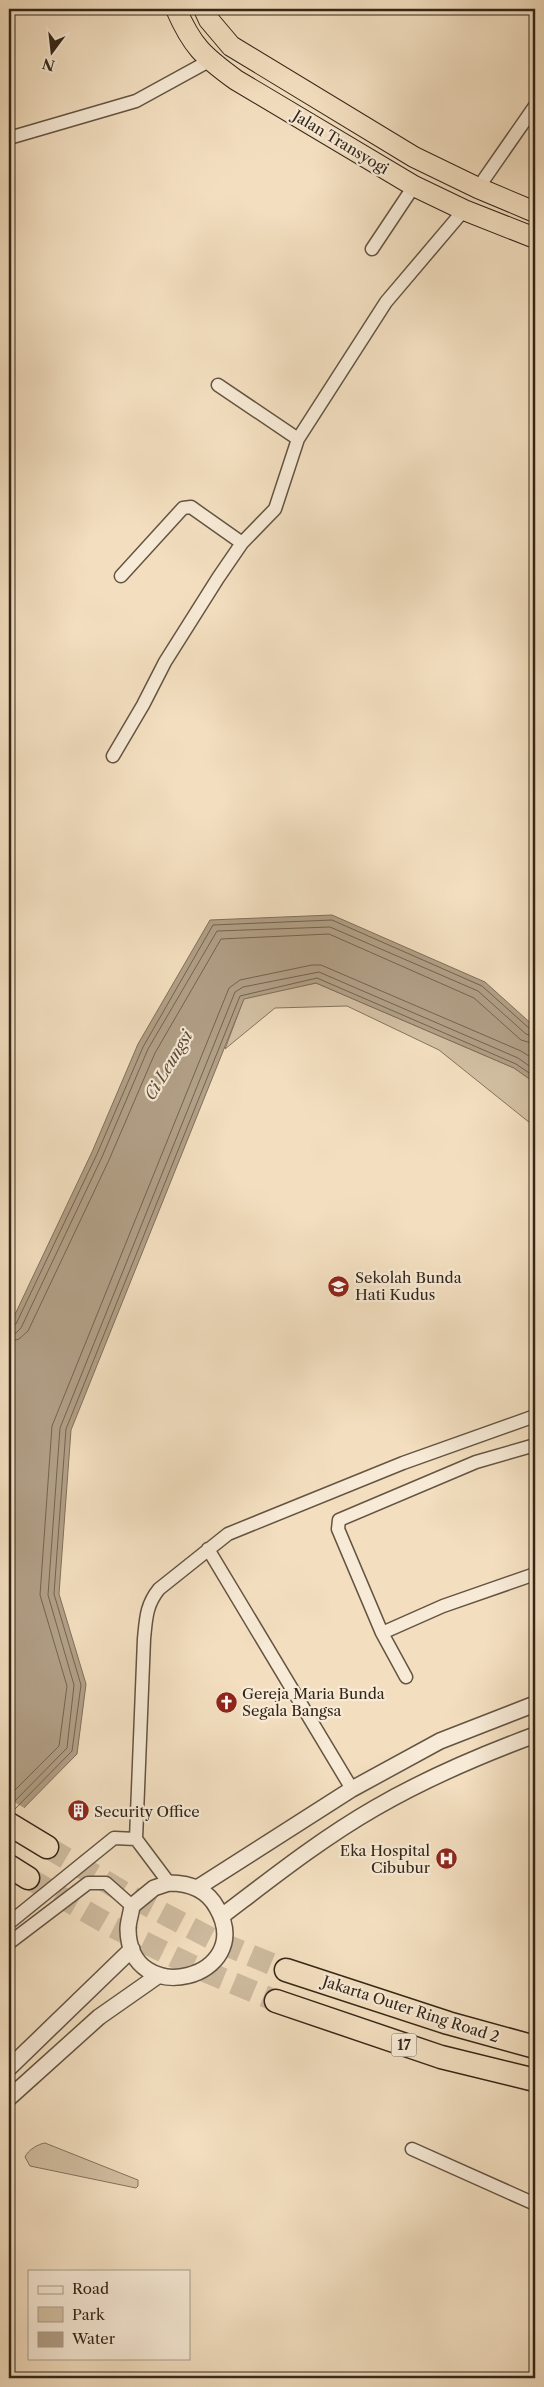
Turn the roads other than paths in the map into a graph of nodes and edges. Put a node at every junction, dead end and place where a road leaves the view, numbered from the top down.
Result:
1 (176, 9) edge
2 (204, 9) edge
3 (210, 60) junction
4 (535, 106) edge
5 (9, 138) edge
6 (414, 186) junction
7 (478, 188) junction
8 (464, 210) junction
9 (535, 212) edge
10 (535, 238) edge
11 (372, 249) dead end
12 (218, 385) dead end
13 (298, 439) junction
14 (242, 542) junction
15 (121, 576) dead end
16 (113, 756) dead end
17 (535, 1416) edge
18 (535, 1445) edge
19 (208, 1549) junction
20 (535, 1574) edge
21 (382, 1633) junction
22 (406, 1677) dead end
23 (535, 1704) edge
24 (535, 1735) edge
25 (352, 1789) junction
26 (9, 1824) edge
27 (136, 1839) junction
28 (47, 1847) tunnel mouth
29 (9, 1866) edge
30 (28, 1878) tunnel mouth
31 (169, 1883) junction
32 (197, 1888) junction
33 (132, 1906) junction
34 (222, 1916) junction
35 (9, 1923) edge
36 (9, 1943) edge
37 (132, 1949) junction
38 (286, 1970) tunnel mouth
39 (159, 1975) junction
40 (276, 2001) tunnel mouth
41 (535, 2048) edge
42 (9, 2068) edge
43 (535, 2080) edge
44 (9, 2098) edge
45 (412, 2150) dead end
46 (535, 2204) edge

1 - 3 highway, Jalan Transyogi
2 - 7 highway, Jalan Transyogi
3 - 5 street
3 - 6 highway, Jalan Transyogi
4 - 7 street
6 - 8 highway, Jalan Transyogi
6 - 11 street
7 - 9 highway, Jalan Transyogi
8 - 10 highway, Jalan Transyogi
8 - 13 street
12 - 13 street
13 - 14 street
14 - 15 street
14 - 16 street
17 - 19 street
18 - 21 street
19 - 25 street
19 - 27 street
20 - 21 street
21 - 22 street
23 - 25 street
24 - 34 street
25 - 32 street
26 - 28 highway
27 - 31 street
27 - 35 street
29 - 30 highway
31 - 32 street
31 - 33 street
32 - 34 street
33 - 36 street
33 - 37 street
34 - 39 street
37 - 39 street
37 - 42 street
38 - 41 highway, Jakarta Outer Ring Road 2 / 17
39 - 44 street
40 - 43 highway, 17
45 - 46 street

